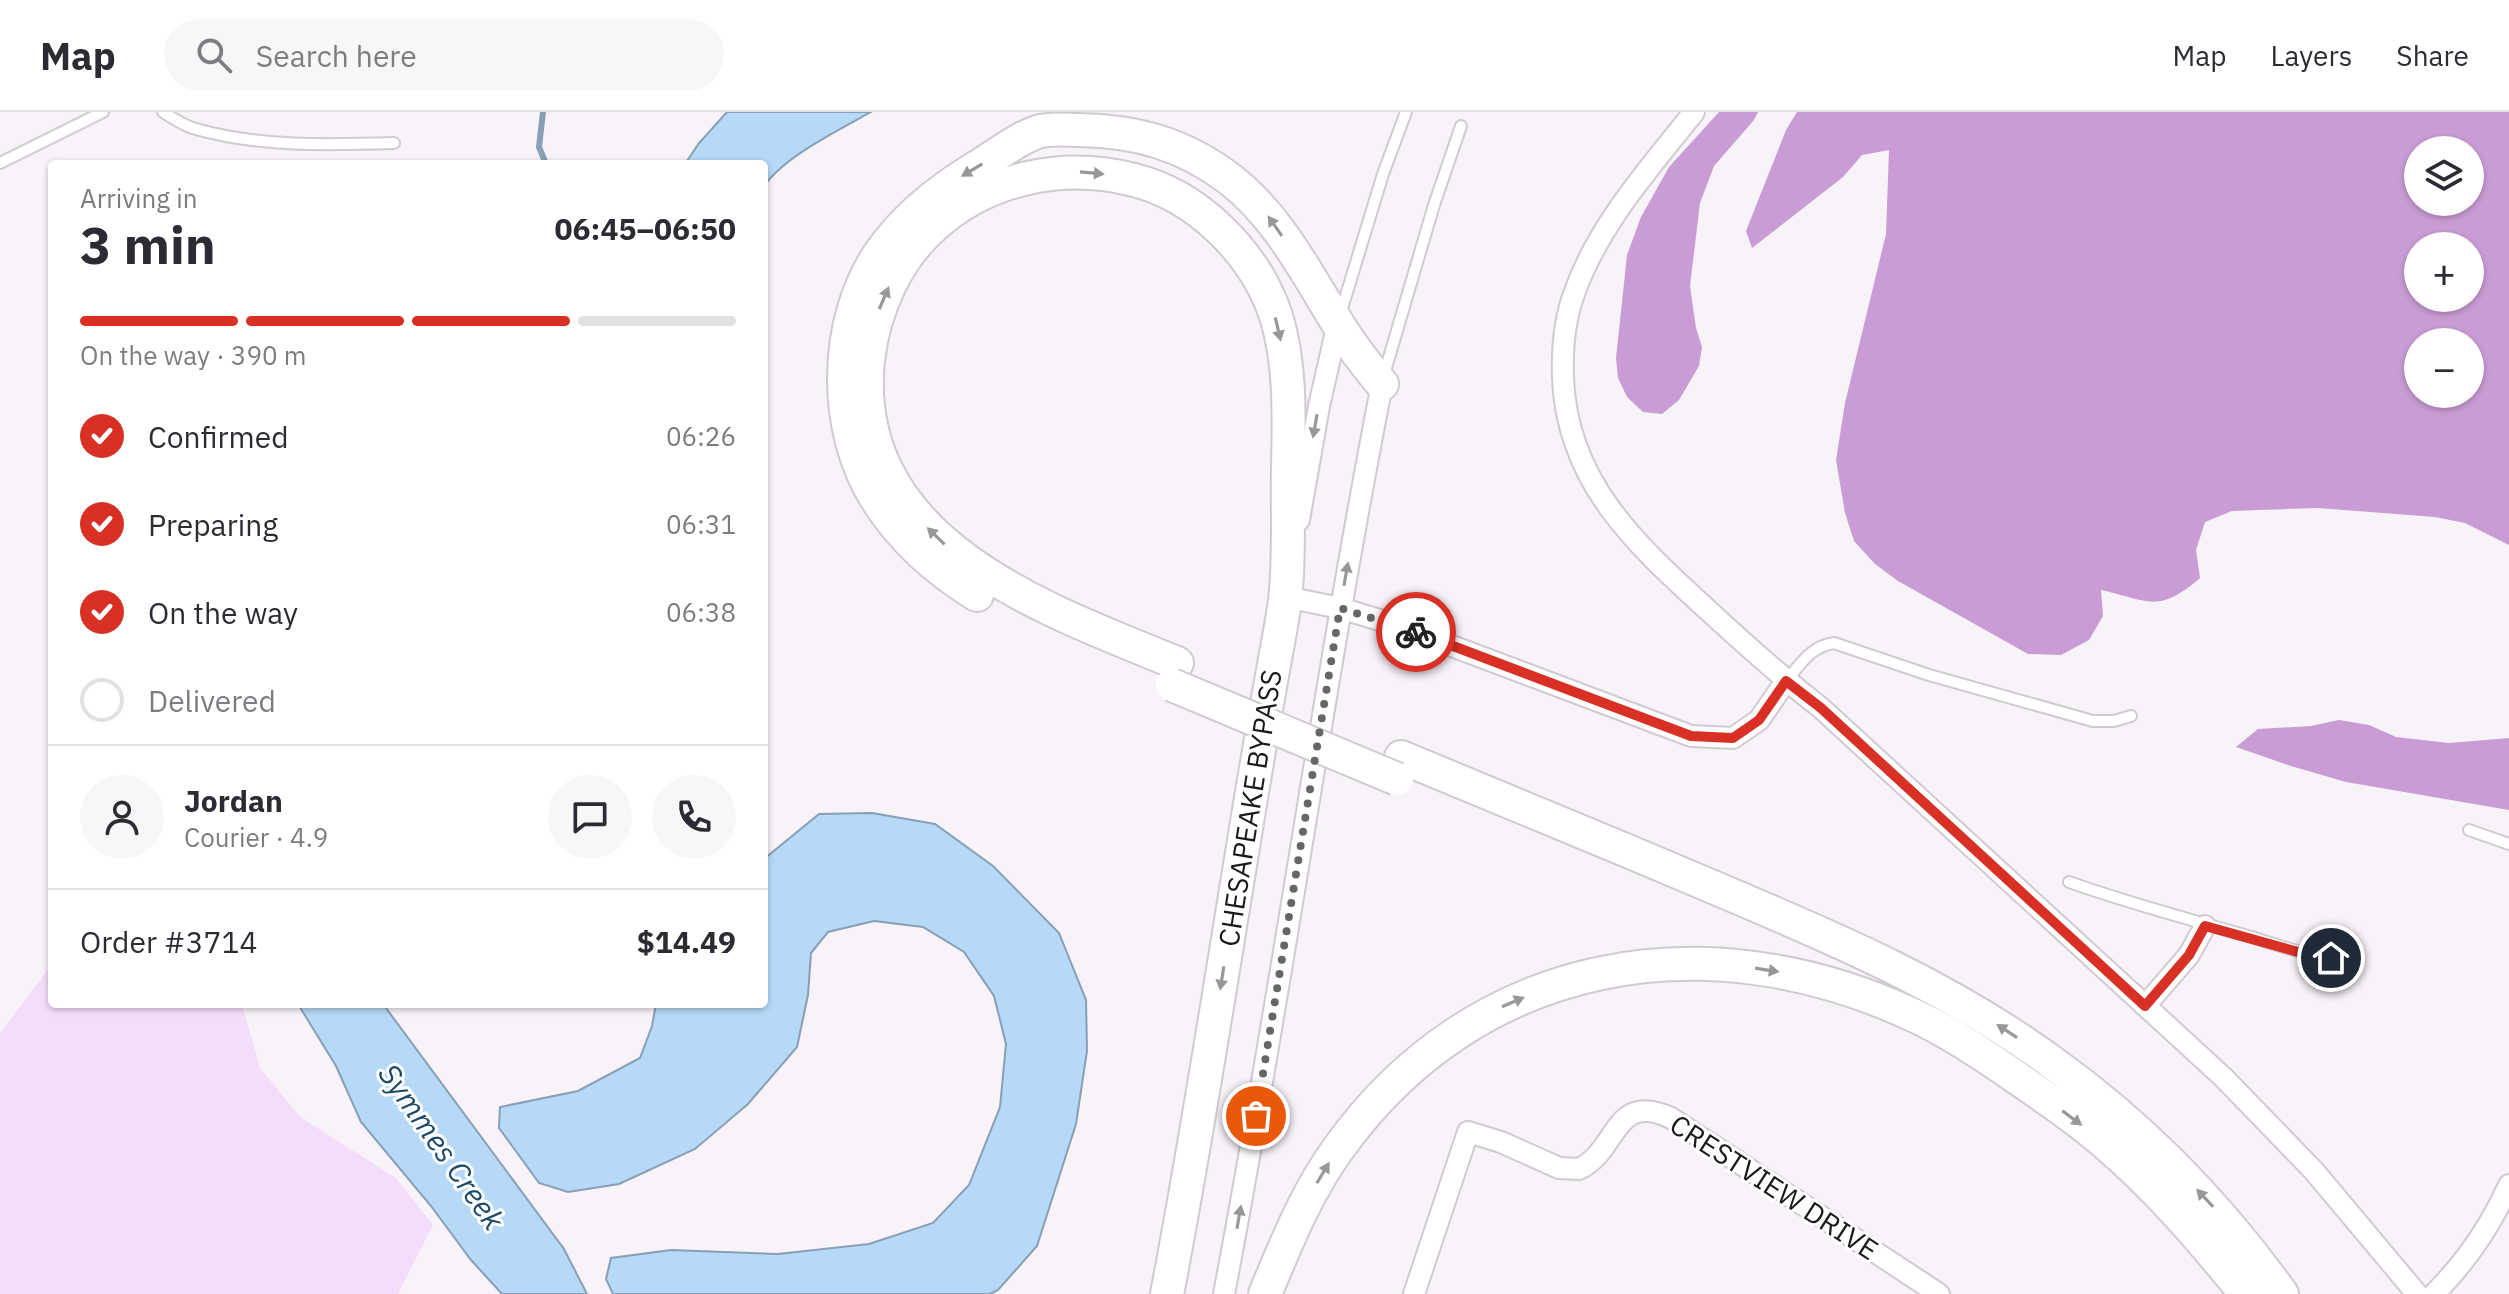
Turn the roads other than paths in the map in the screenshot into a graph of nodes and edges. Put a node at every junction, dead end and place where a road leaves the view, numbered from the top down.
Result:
1 (103, 112) edge
2 (163, 112) edge
3 (1406, 112) edge
4 (1694, 112) edge
5 (1461, 126) dead end
6 (394, 143) dead end
7 (0, 163) edge
8 (1338, 323) junction
9 (1382, 384) junction
10 (1286, 597) junction
11 (1340, 608) junction
12 (1174, 674) junction
13 (1786, 681) junction
14 (2131, 716) dead end
15 (1399, 768) junction
16 (2469, 830) dead end
17 (2509, 844) edge
18 (2069, 882) dead end
19 (2205, 926) junction
20 (2357, 956) dead end
21 (2145, 1006) junction
22 (1913, 1015) junction
23 (2509, 1185) edge
24 (2502, 1220) edge
25 (1167, 1294) edge
26 (1224, 1294) edge
27 (1265, 1294) edge
28 (1414, 1294) edge
29 (1939, 1294) edge
30 (2246, 1294) edge
31 (2282, 1294) edge
32 (2417, 1294) edge
33 (2434, 1294) edge

1 - 7 lane
2 - 6 lane
3 - 8 lane
4 - 13 street
5 - 9 lane
8 - 9 main road
8 -> 10 street, CHESAPEAKE BYPASS
8 -> 12 main road
11 -> 9 street, CHESAPEAKE BYPASS
10 - 11 street
12 -> 10 main road
10 -> 25 main road, CHESAPEAKE BYPASS
11 - 13 street
26 -> 11 street, CHESAPEAKE BYPASS
12 - 15 main road
13 - 14 lane
13 - 21 street
15 - 22 main road
31 -> 15 main road
16 - 17 lane
18 - 19 lane
19 - 20 lane
19 - 21 street
21 - 32 street
27 -> 22 main road
22 -> 30 main road
23 - 24 street
24 - 33 street
28 - 29 street, CRESTVIEW DRIVE

